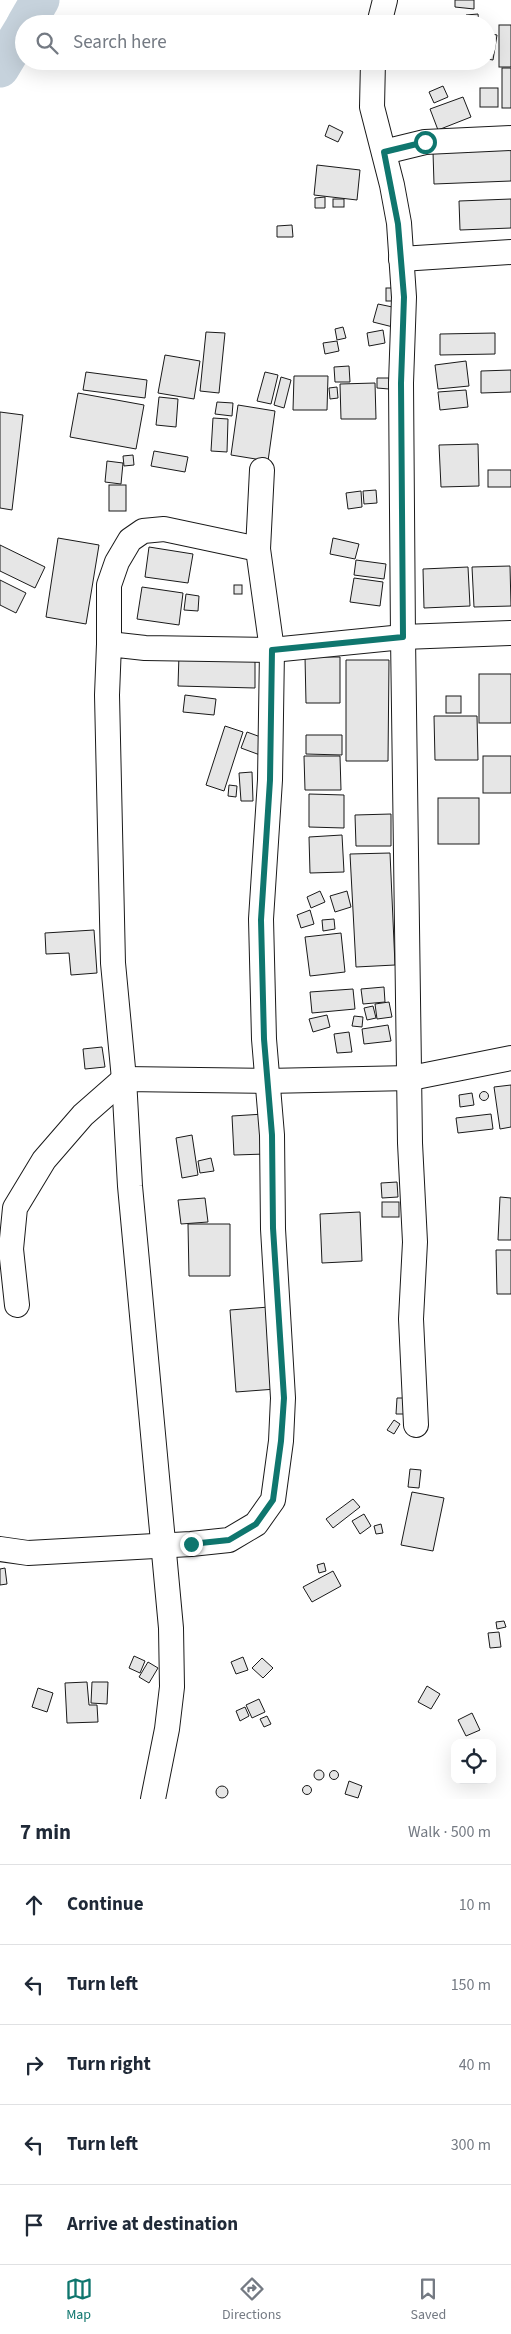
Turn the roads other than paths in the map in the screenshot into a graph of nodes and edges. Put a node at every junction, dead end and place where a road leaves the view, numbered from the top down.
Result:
1 (385, 0) edge
2 (381, 15) edge
3 (373, 70) edge
4 (511, 138) edge
5 (384, 152) junction
6 (511, 252) edge
7 (401, 259) junction
8 (262, 470) dead end
9 (258, 548) junction
10 (511, 633) edge
11 (403, 637) junction
12 (109, 644) junction
13 (272, 650) junction
14 (511, 1058) edge
15 (411, 1078) junction
16 (124, 1079) junction
17 (266, 1082) junction
18 (17, 1306) dead end
19 (416, 1424) dead end
20 (164, 1545) junction
21 (0, 1549) edge
22 (153, 1799) edge

1 - 2 street
3 - 5 street
4 - 5 street
5 - 7 street
6 - 7 street
7 - 11 street
8 - 9 street
9 - 12 street
9 - 13 street
10 - 11 street
11 - 13 street
11 - 15 street
12 - 13 street
12 - 16 street
13 - 17 street
14 - 15 street
15 - 17 street
15 - 19 street
16 - 17 street
16 - 18 street
16 - 20 street
17 - 20 street
20 - 21 street
20 - 22 street

